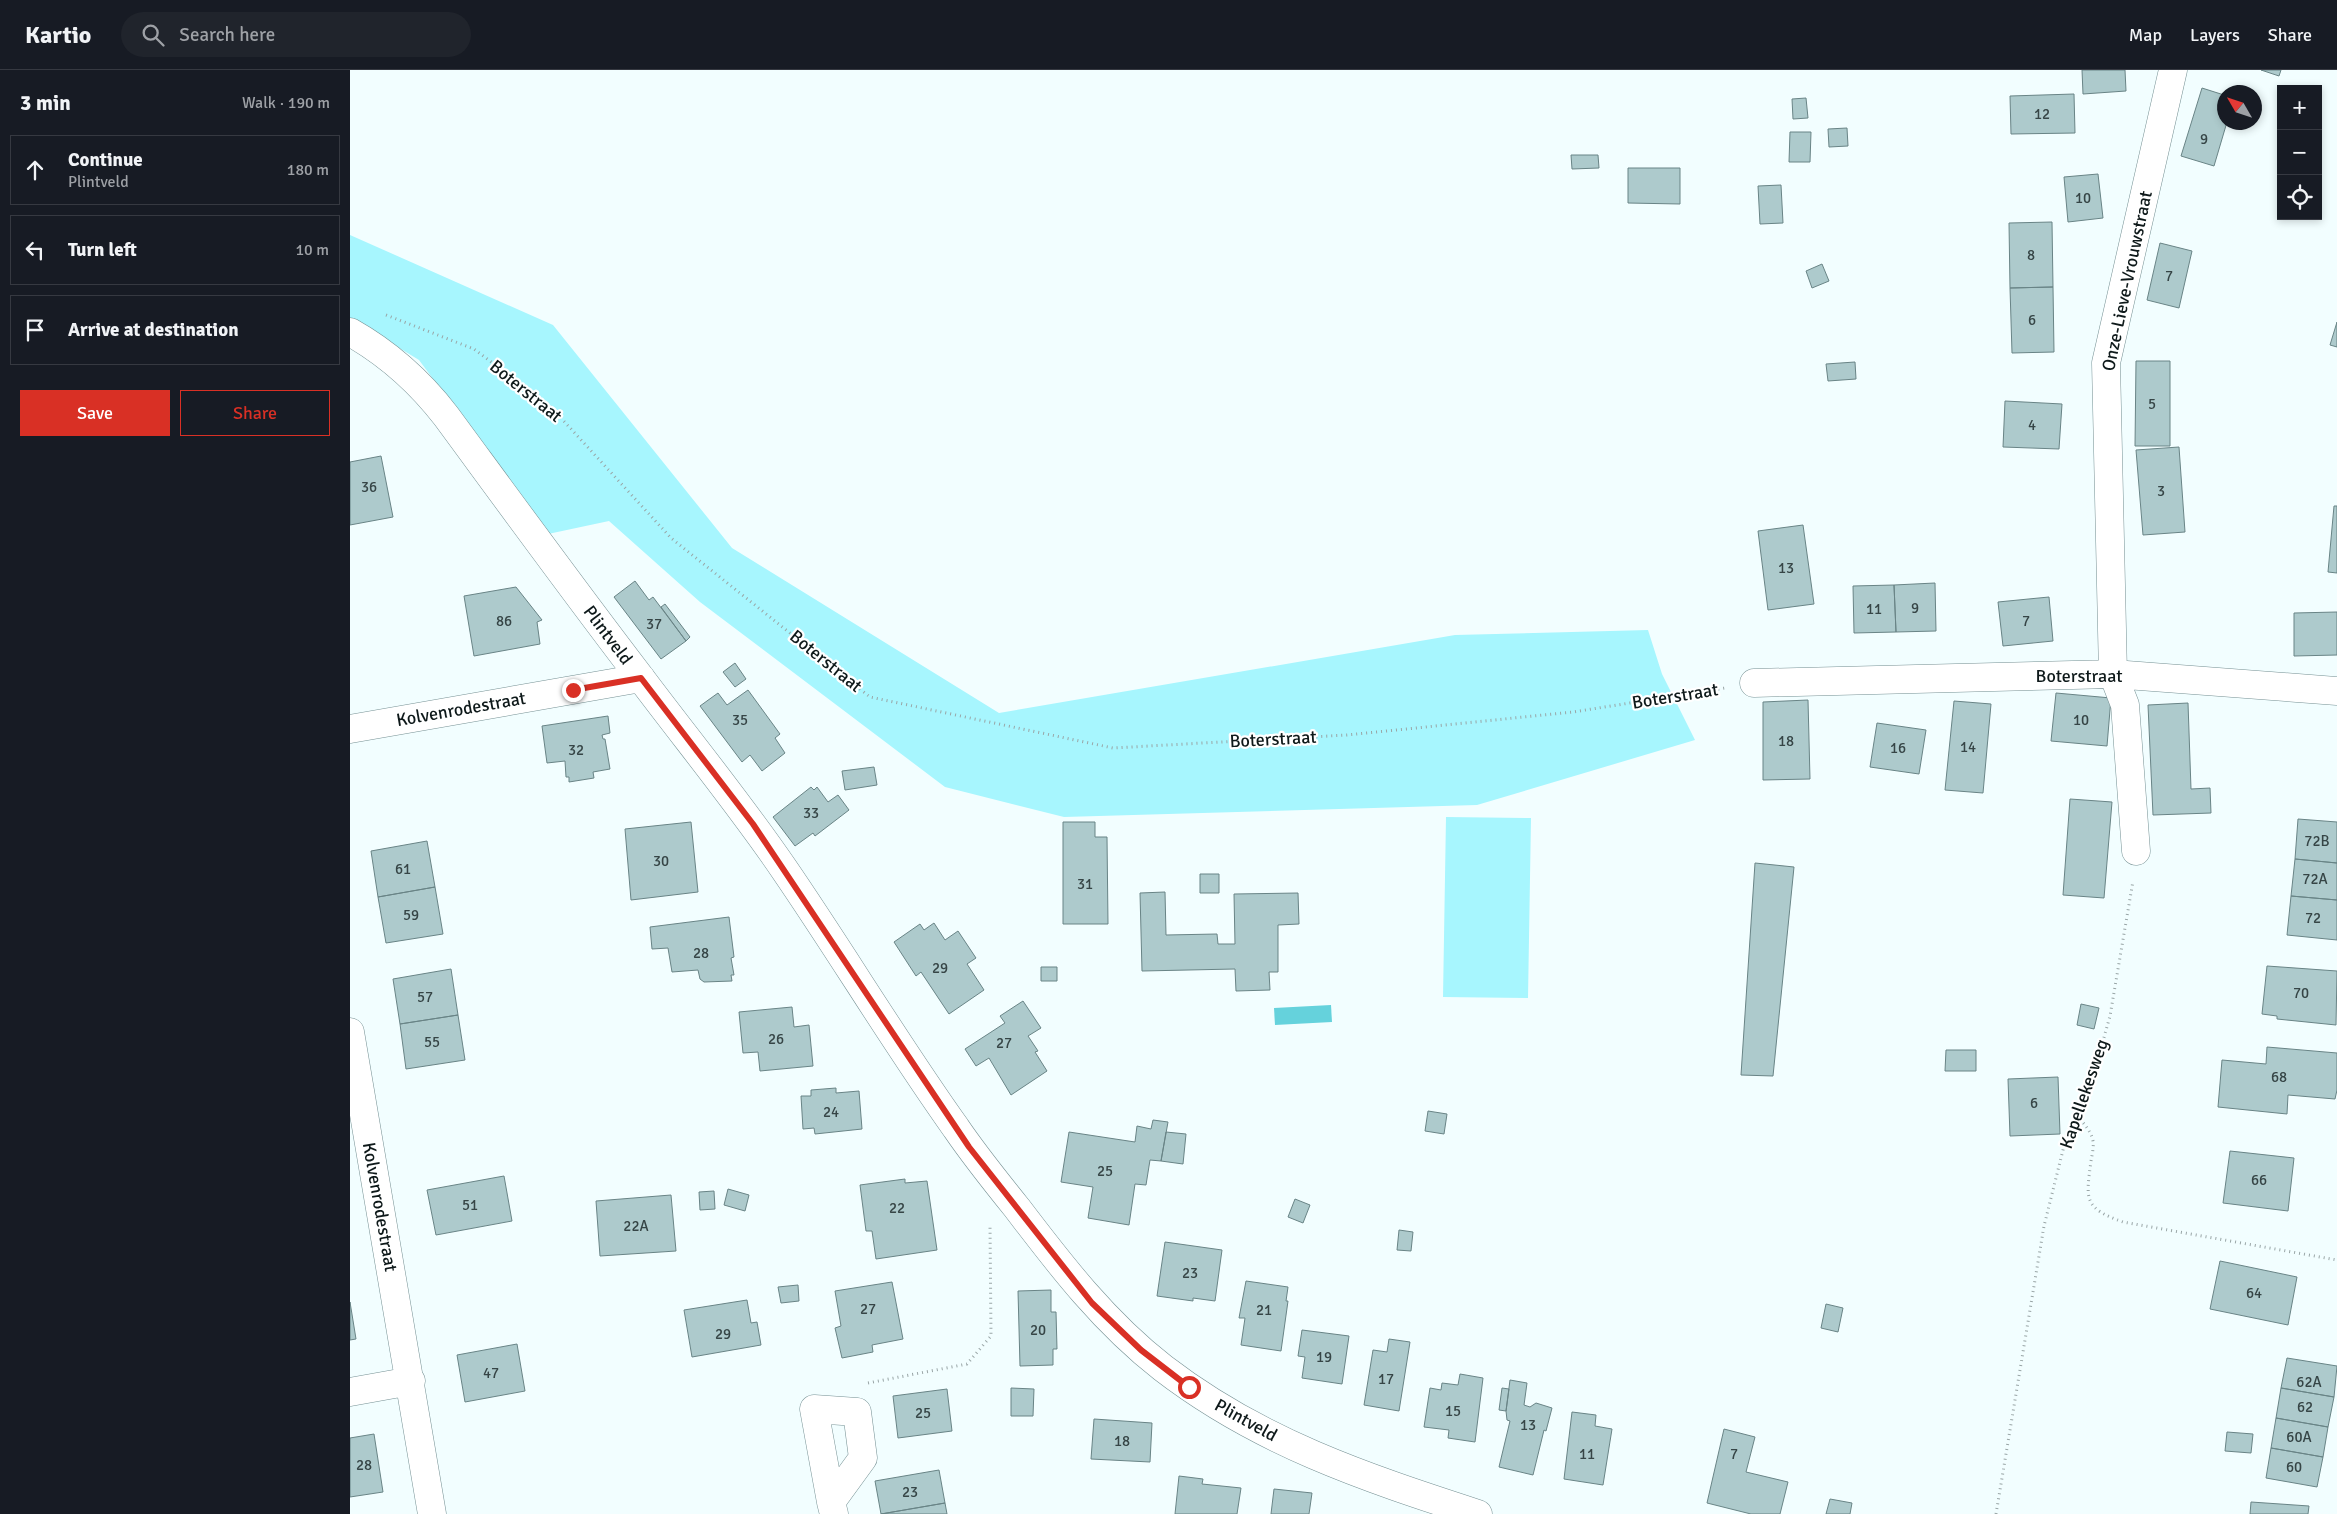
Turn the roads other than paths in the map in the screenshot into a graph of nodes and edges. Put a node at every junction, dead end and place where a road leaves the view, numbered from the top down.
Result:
1 (2173, 70) edge
2 (350, 332) edge
3 (2113, 674) junction
4 (641, 678) junction
5 (1754, 683) road end
6 (2337, 691) edge
7 (350, 729) edge
8 (2136, 851) road end
9 (350, 1032) edge
10 (411, 1381) junction
11 (350, 1392) edge
12 (833, 1508) edge
13 (432, 1514) edge
14 (1478, 1514) edge

1 - 3 street, Onze-Lieve-Vrouwstraat
2 - 4 street, Plintveld
3 - 5 street, Boterstraat
3 - 6 street, Boterstraat
3 - 8 street
4 - 7 street, Kolvenrodestraat
4 - 14 street, Plintveld
9 - 10 street, Kolvenrodestraat
10 - 11 street
10 - 13 street, Kolvenrodestraat
12 - 12 street

